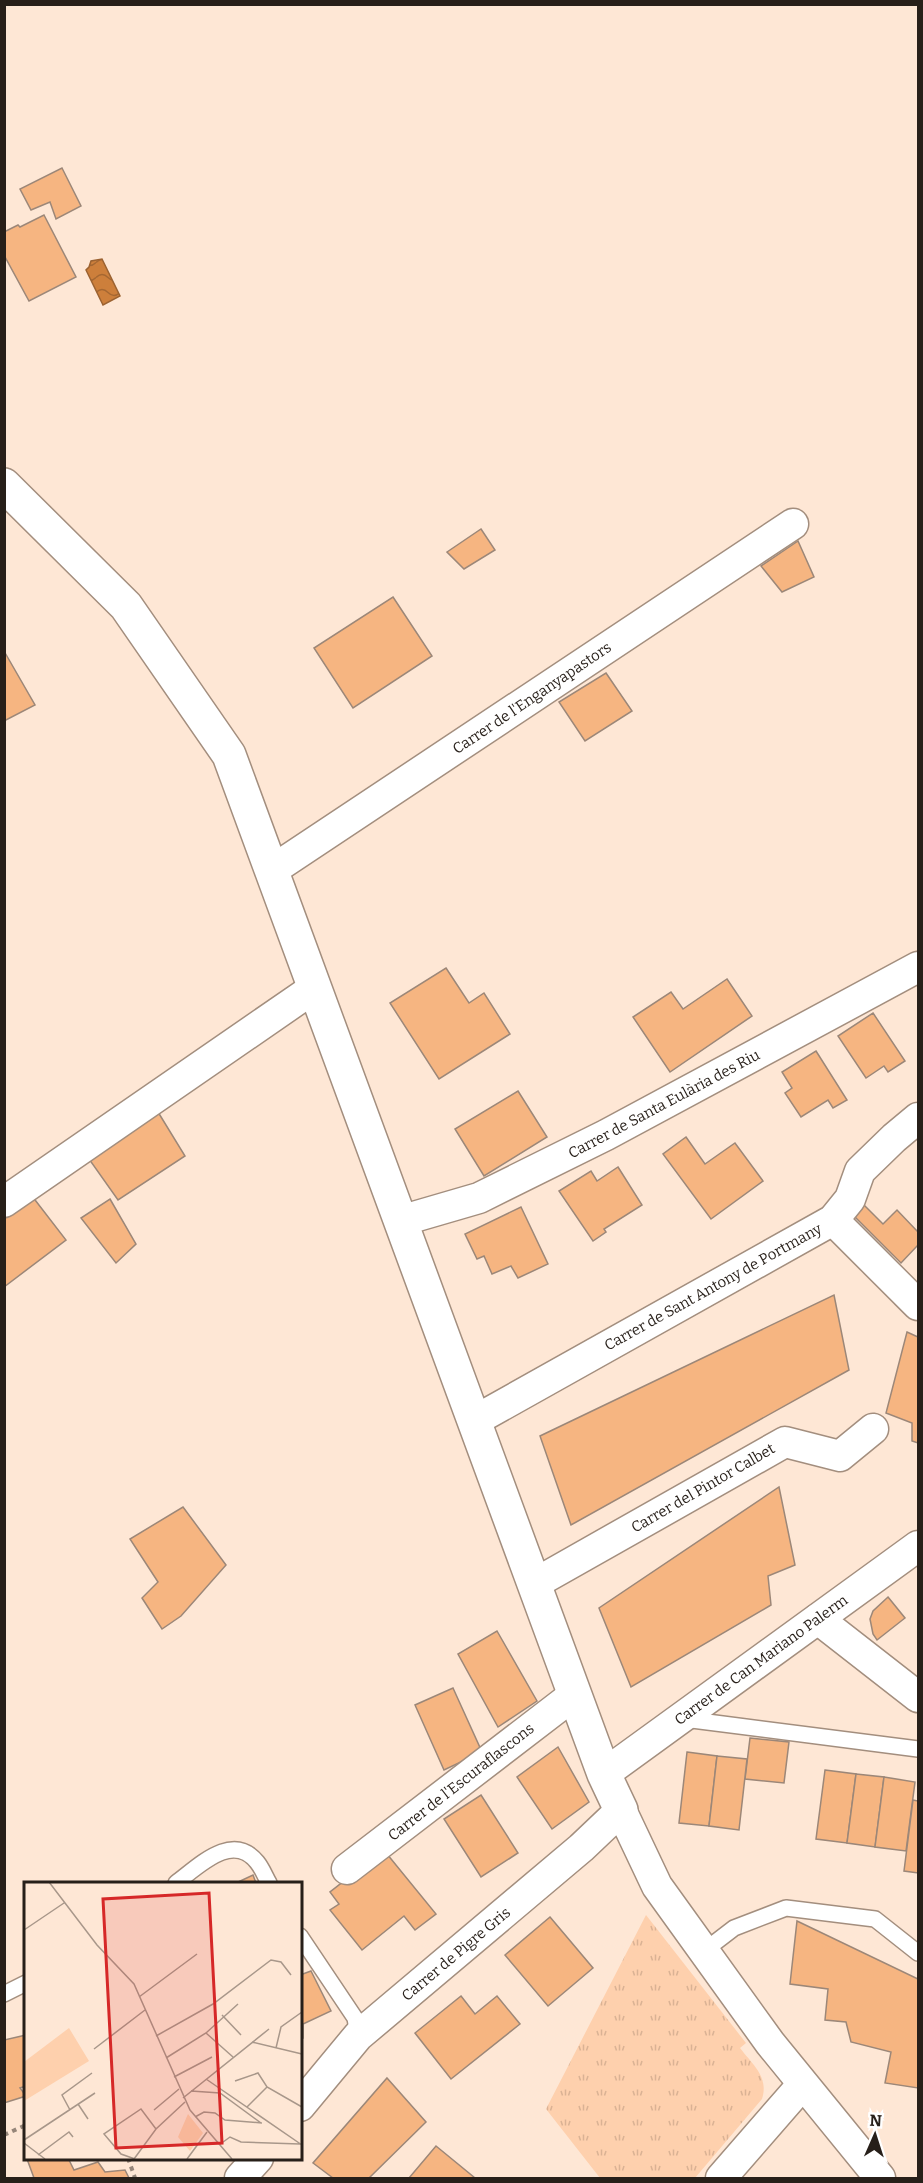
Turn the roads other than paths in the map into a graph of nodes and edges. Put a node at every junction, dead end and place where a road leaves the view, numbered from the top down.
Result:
1 (4, 485) edge
2 (793, 524) dead end
3 (271, 871) junction
4 (918, 967) edge
5 (314, 988) junction
6 (918, 1118) edge
7 (4, 1202) edge
8 (833, 1220) junction
9 (400, 1221) junction
10 (918, 1305) edge
11 (474, 1421) junction
12 (873, 1429) dead end
13 (918, 1546) edge
14 (534, 1584) junction
15 (818, 1619) junction
16 (575, 1694) junction
17 (918, 1697) edge
18 (681, 1718) junction
19 (918, 1749) edge
20 (604, 1774) junction
21 (621, 1810) junction
22 (347, 1869) dead end
23 (177, 1882) edge
24 (268, 1882) edge
25 (302, 1939) edge
26 (705, 1950) junction
27 (918, 1953) edge
28 (24, 1984) edge
29 (4, 1994) edge
30 (358, 2036) junction
31 (802, 2085) junction
32 (302, 2104) edge
33 (256, 2159) edge
34 (240, 2178) edge
35 (721, 2178) edge
36 (880, 2178) edge

1 - 3 street
2 - 3 street, Carrer de l'Enganyapastors
3 - 5 street
4 - 9 street, Carrer de Santa Eulària des Riu
5 - 7 street
5 - 9 street
6 - 8 street, Carrer de Sant Antony de Portmany
8 - 10 street
8 - 11 street, Carrer de Sant Antony de Portmany
9 - 11 street
11 - 14 street
12 - 14 street, Carrer del Pintor Calbet
13 - 15 street, Carrer de Can Mariano Palerm
14 - 16 street
15 - 17 street
15 - 18 street, Carrer de Can Mariano Palerm
16 - 20 street
16 - 22 street, Carrer de l'Escuraflascons
18 - 19 lane
18 - 20 street, Carrer de Can Mariano Palerm
20 - 21 street
21 - 26 street
21 - 30 street, Carrer de Pigre Gris
23 - 24 lane
25 - 30 lane
26 - 27 lane
26 - 31 street
28 - 29 lane
30 - 32 street, Carrer de Pigre Gris
31 - 35 street
31 - 36 street
33 - 34 street

